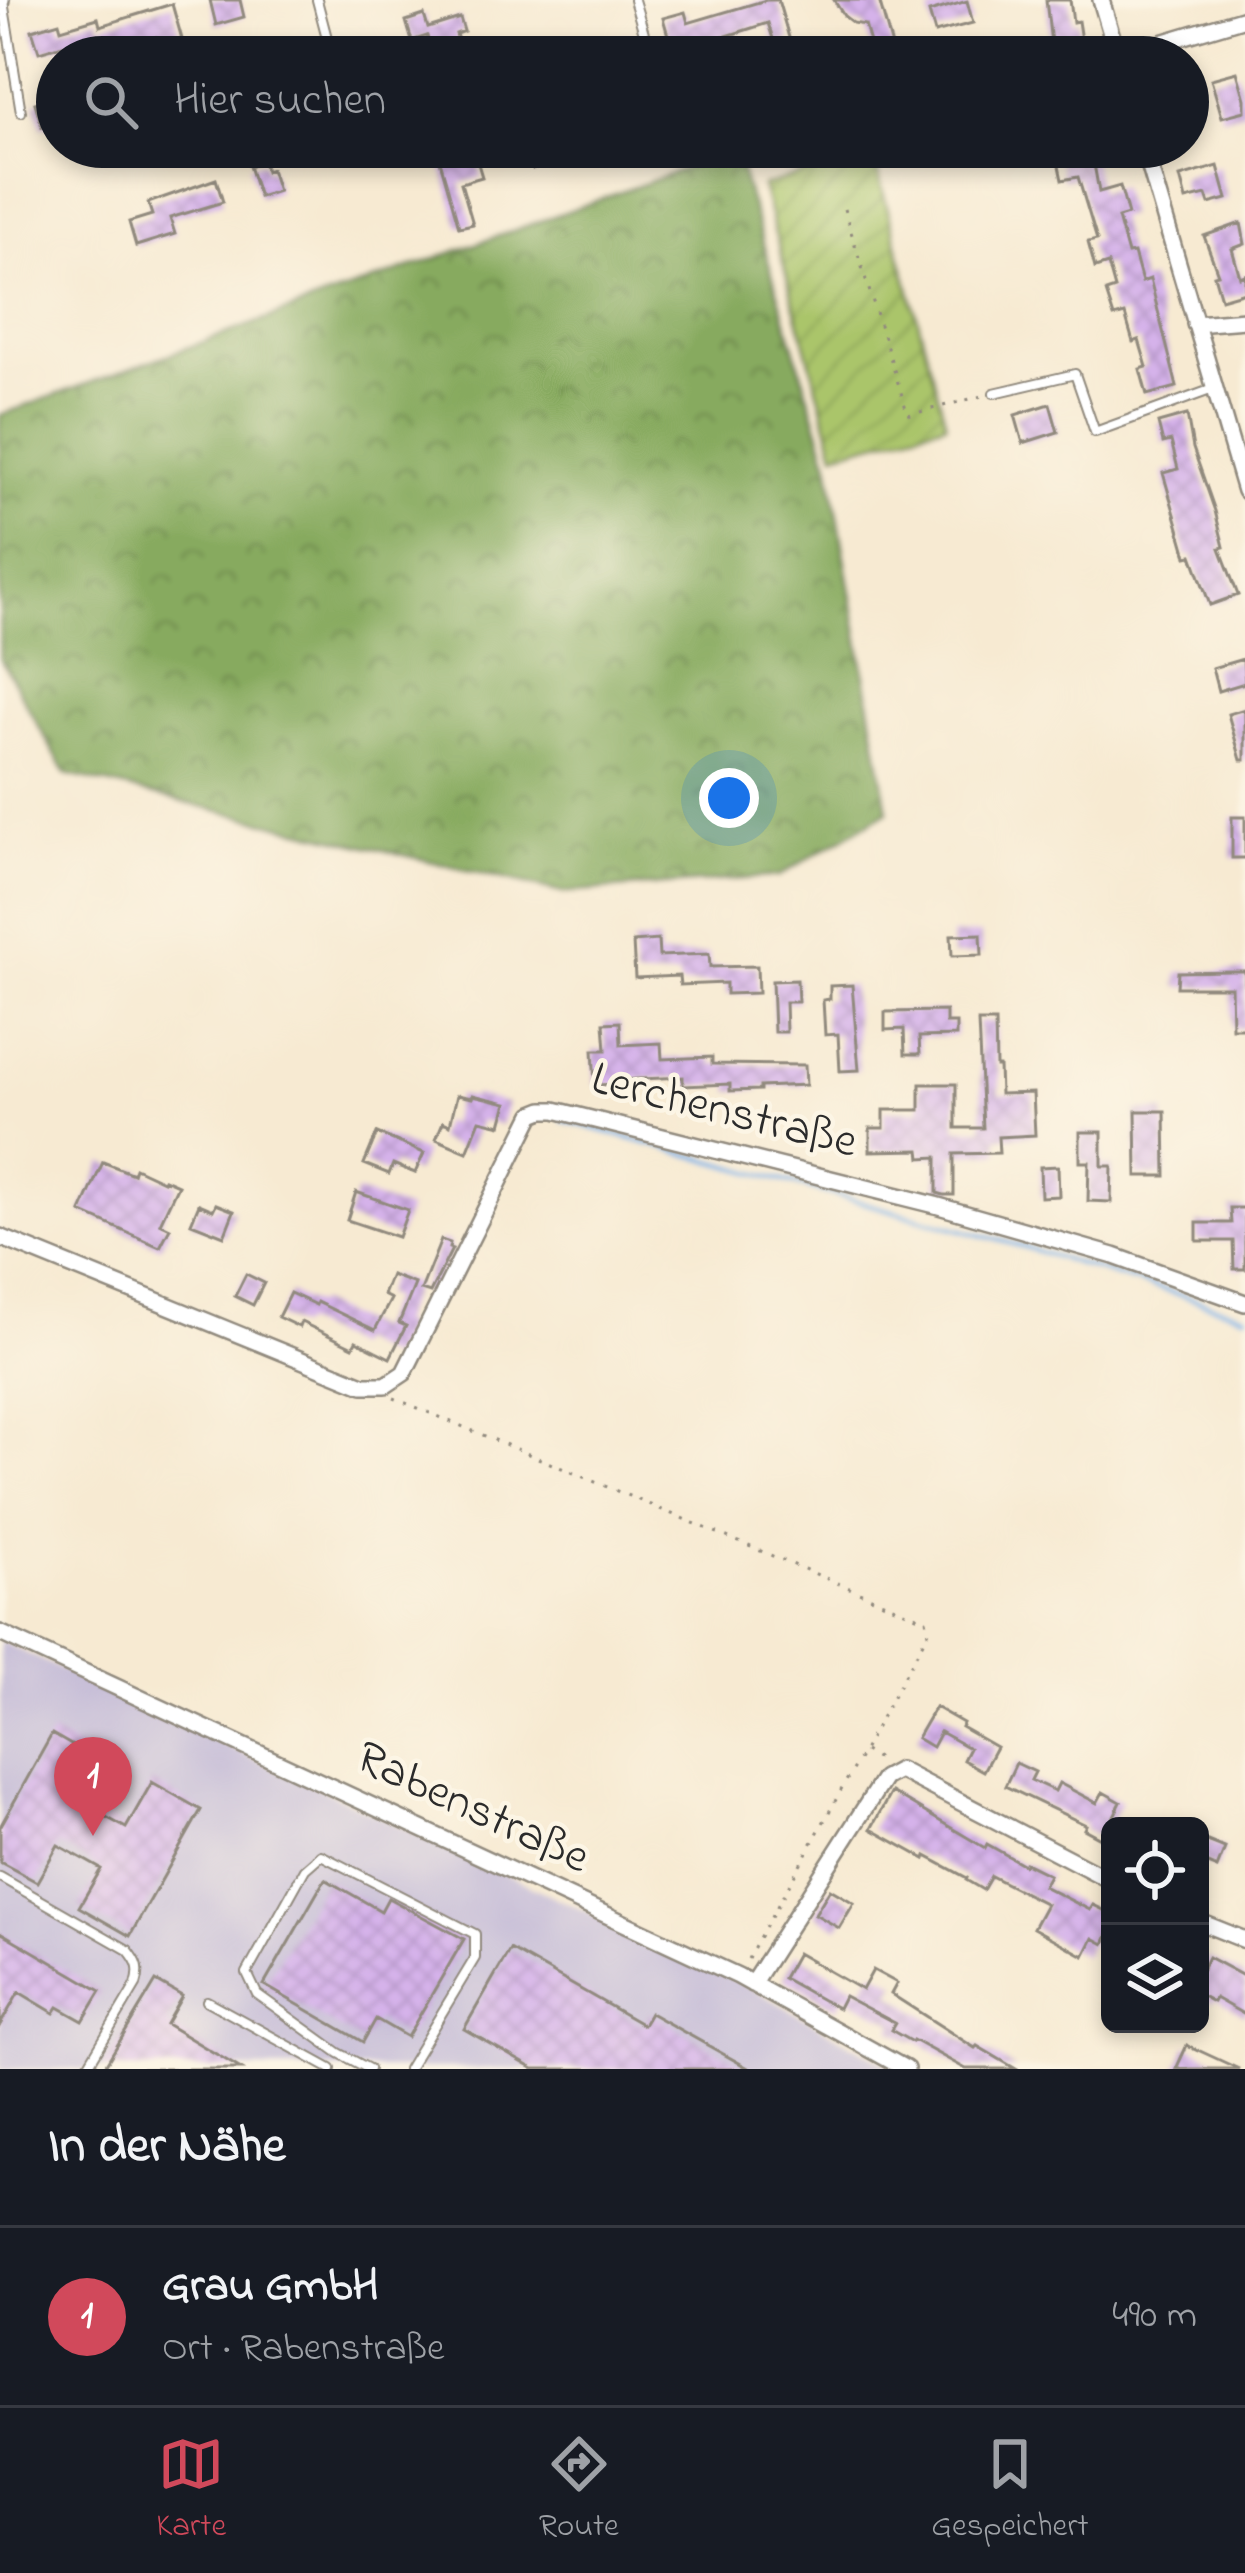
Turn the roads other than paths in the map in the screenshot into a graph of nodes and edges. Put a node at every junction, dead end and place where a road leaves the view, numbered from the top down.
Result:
1 (1, 0) edge
2 (317, 0) edge
3 (634, 0) edge
4 (1102, 0) edge
5 (1245, 18) edge
6 (326, 36) edge
7 (645, 36) edge
8 (1112, 36) edge
9 (1185, 36) edge
10 (21, 112) dead end
11 (1150, 168) edge
12 (1245, 320) edge
13 (1195, 324) junction
14 (1214, 389) junction
15 (994, 393) road end
16 (1245, 491) edge
17 (0, 1237) edge
18 (1245, 1303) edge
19 (0, 1633) edge
20 (1101, 1875) edge
21 (0, 1877) edge
22 (1208, 1925) edge
23 (1245, 1940) edge
24 (745, 1980) junction
25 (207, 2001) dead end
26 (86, 2069) edge
27 (331, 2069) edge
28 (369, 2069) edge
29 (407, 2069) edge
30 (905, 2069) edge

1 - 10 lane
2 - 6 lane
3 - 7 lane
4 - 8 street
5 - 9 street
11 - 13 street
12 - 13 street
13 - 14 street
14 - 15 lane
14 - 16 street
17 - 18 street, Lerchenstraße
19 - 24 street, Rabenstraße
20 - 24 street
21 - 26 lane
22 - 23 street
24 - 30 street, Rabenstraße
25 - 27 lane
28 - 29 lane

